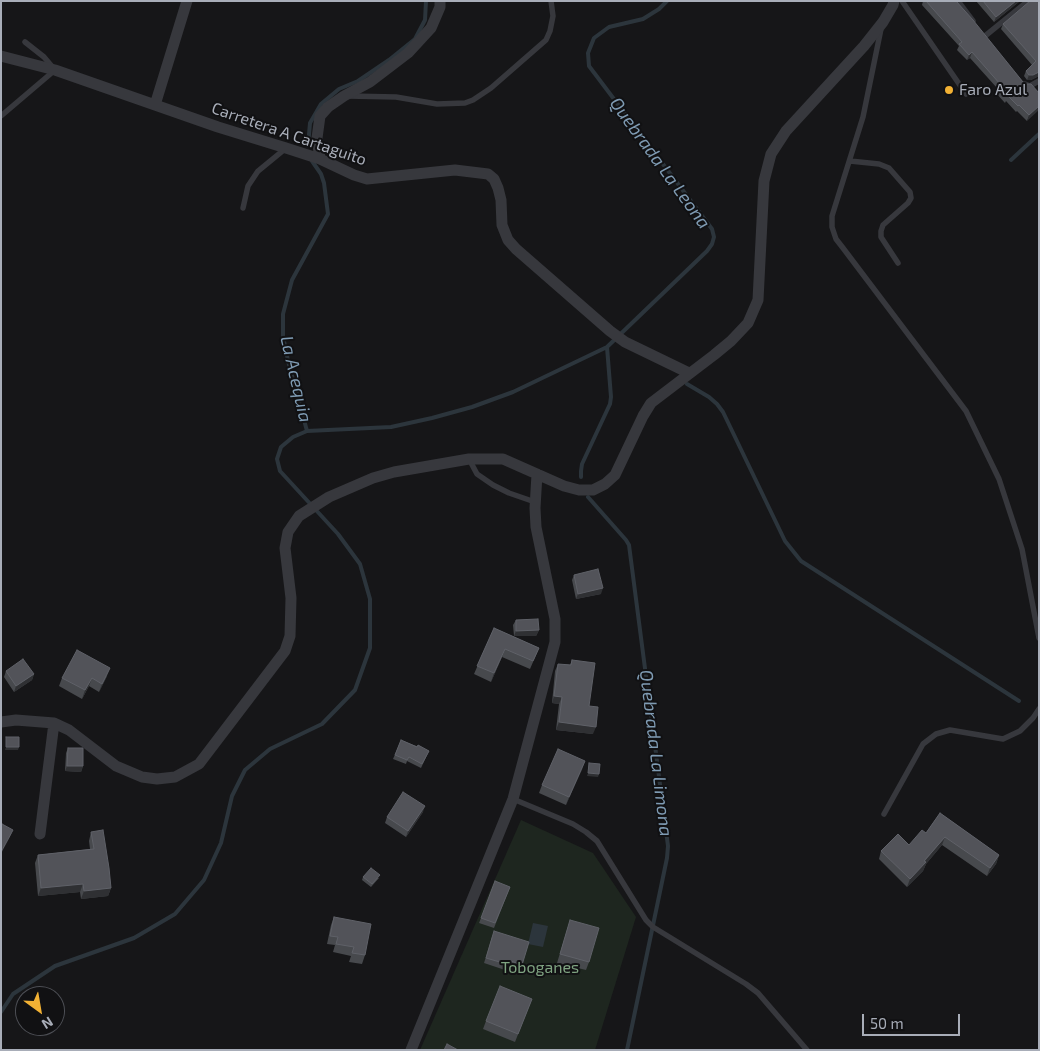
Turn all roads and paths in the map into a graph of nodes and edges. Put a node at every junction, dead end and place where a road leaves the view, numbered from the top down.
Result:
1 (187, 1) edge
2 (440, 1) edge
3 (550, 1) edge
4 (958, 1) edge
5 (1028, 1) edge
6 (896, 2) edge
7 (883, 22) junction
8 (985, 36) junction
9 (25, 42) dead end
10 (991, 43) edge
11 (1, 56) edge
12 (55, 70) junction
13 (1020, 78) edge
14 (1039, 81) edge
15 (966, 94) dead end
16 (344, 96) junction
17 (155, 105) junction
18 (1, 116) edge
19 (286, 148) junction
20 (320, 159) junction
21 (850, 161) junction
22 (243, 208) dead end
23 (898, 264) dead end
24 (689, 373) junction
25 (469, 459) junction
26 (537, 474) junction
27 (535, 502) junction
28 (1039, 638) edge
29 (1039, 709) edge
30 (1, 722) edge
31 (54, 723) junction
32 (513, 799) junction
33 (884, 814) dead end
34 (40, 834) dead end
35 (412, 1050) edge
36 (807, 1050) edge

1 - 17 street
2 - 16 street
3 - 16 lane
4 - 8 lane
5 - 8 lane
6 - 7 street
6 - 15 lane
7 - 21 lane
7 - 24 street
8 - 10 lane
9 - 12 lane
11 - 12 street, Carretera A Cartaguito
12 - 17 street, Carretera A Cartaguito
12 - 18 lane
13 - 14 lane
16 - 20 street
17 - 19 street, Carretera A Cartaguito
19 - 20 street, Carretera A Cartaguito
19 - 22 lane
20 - 24 street, Carretera A Cartaguito
21 - 23 lane
21 - 28 lane
24 - 26 street
25 - 26 street
25 - 27 lane
25 - 31 street
26 - 27 street
27 - 32 street
29 - 33 lane
30 - 31 street
31 - 34 street
32 - 35 street
32 - 36 lane

